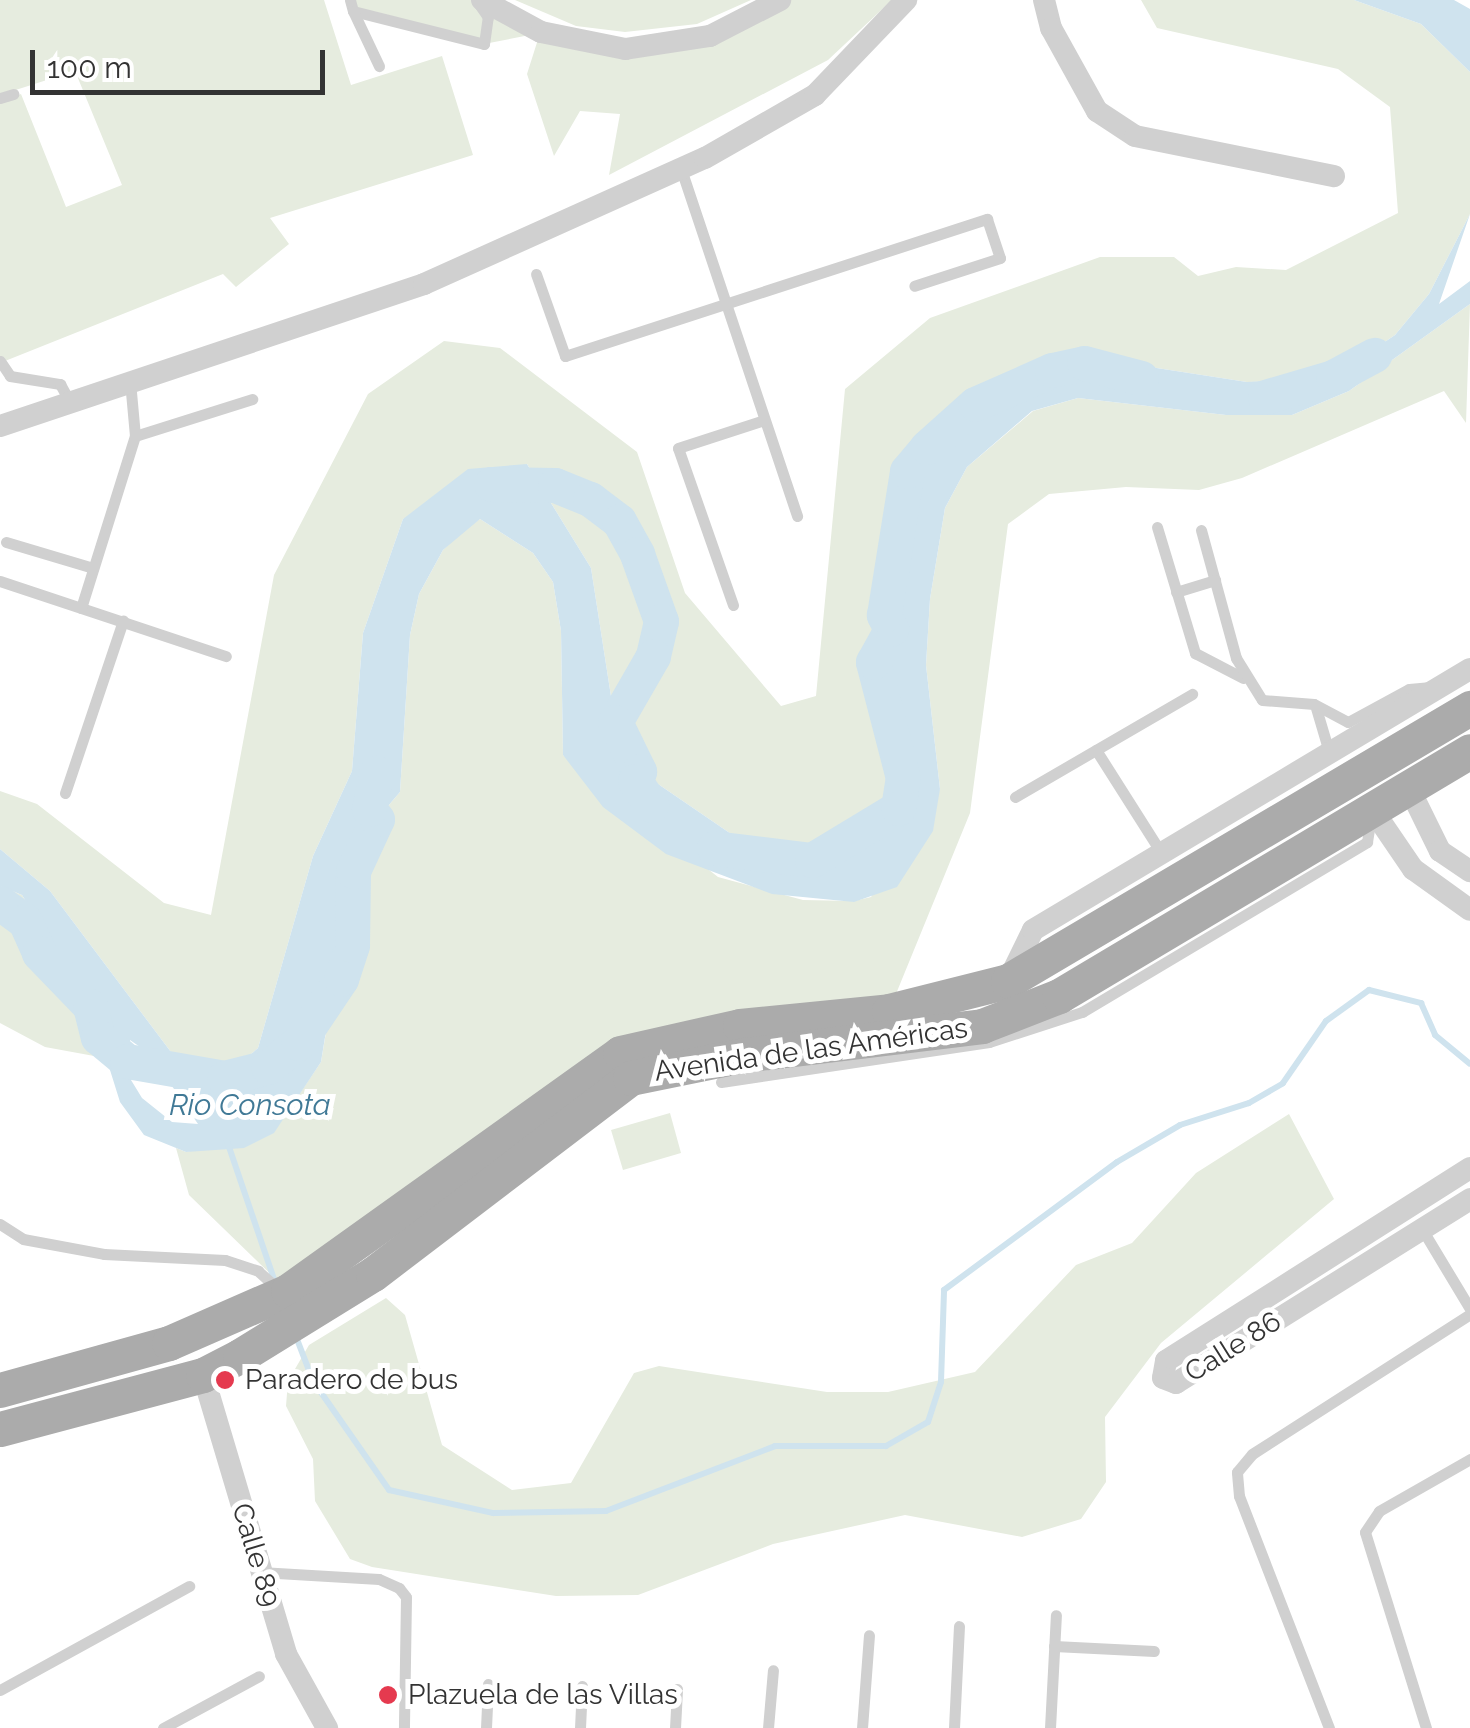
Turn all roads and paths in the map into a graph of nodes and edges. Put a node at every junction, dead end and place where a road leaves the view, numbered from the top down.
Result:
1 (473, 0) edge
2 (482, 0) edge
3 (780, 0) edge
4 (906, 0) edge
5 (1044, 0) edge
6 (352, 6) edge
7 (379, 66) dead end
8 (681, 169) junction
9 (1334, 176) dead end
10 (536, 274) dead end
11 (914, 286) dead end
12 (724, 306) junction
13 (0, 362) edge
14 (130, 381) junction
15 (252, 399) dead end
16 (70, 402) junction
17 (764, 420) junction
18 (0, 426) edge
19 (135, 436) junction
20 (797, 516) dead end
21 (1156, 527) dead end
22 (1201, 530) dead end
23 (6, 542) dead end
24 (93, 568) junction
25 (1216, 580) junction
26 (0, 581) edge
27 (1176, 592) junction
28 (733, 605) dead end
29 (81, 608) junction
30 (122, 622) junction
31 (226, 656) dead end
32 (1470, 669) edge
33 (1243, 678) junction
34 (1440, 687) junction
35 (1192, 694) dead end
36 (1314, 704) junction
37 (1470, 708) edge
38 (1096, 750) junction
39 (1470, 751) edge
40 (1324, 758) junction
41 (65, 793) dead end
42 (1015, 797) dead end
43 (1390, 800) junction
44 (1162, 854) junction
45 (1470, 871) edge
46 (1470, 910) edge
47 (1008, 981) junction
48 (721, 1082) dead end
49 (1467, 1185) edge
50 (1410, 1208) junction
51 (0, 1224) edge
52 (1422, 1229) junction
53 (283, 1294) junction
54 (1470, 1311) edge
55 (202, 1375) junction
56 (0, 1390) edge
57 (0, 1429) edge
58 (1470, 1458) edge
59 (260, 1572) junction
60 (188, 1586) dead end
61 (1056, 1615) dead end
62 (959, 1626) dead end
63 (868, 1635) dead end
64 (1054, 1646) junction
65 (1154, 1651) dead end
66 (772, 1670) dead end
67 (259, 1676) dead end
68 (488, 1684) dead end
69 (582, 1686) dead end
70 (677, 1689) dead end
71 (0, 1690) edge
72 (164, 1728) edge
73 (327, 1728) edge
74 (404, 1728) edge
75 (486, 1728) edge
76 (580, 1728) edge
77 (675, 1728) edge
78 (768, 1728) edge
79 (862, 1728) edge
80 (954, 1728) edge
81 (1050, 1728) edge
82 (1329, 1728) edge
83 (1426, 1728) edge

1 - 6 lane
2 - 3 street
4 - 8 street
5 - 9 street
6 - 7 lane
8 - 12 lane
8 - 14 street
10 - 12 lane
11 - 12 lane
12 - 17 lane
13 - 16 lane
14 - 16 street
14 - 19 lane
15 - 19 lane
16 - 18 street
17 - 20 lane
17 - 28 lane
19 - 24 lane
21 - 27 lane
22 - 25 lane
23 - 24 lane
24 - 29 lane
25 - 27 lane
25 - 33 lane
26 - 29 lane
27 - 33 lane
29 - 30 lane
30 - 31 lane
30 - 41 lane
32 - 34 street
33 - 36 lane
34 - 36 lane
34 - 40 street
35 - 38 lane
36 - 40 lane
37 - 43 main road, Avenida de las Américas
38 - 42 lane
38 - 44 lane
39 - 43 main road, Avenida de las Américas
40 - 43 street
40 - 44 street
43 - 45 street
43 - 46 street
43 - 47 main road, Avenida de las Américas
43 - 48 lane
43 - 55 main road, Avenida de las Américas
44 - 47 street
47 - 53 main road, Avenida de las Américas
49 - 50 street, Calle 86
49 - 52 street, Calle 86
50 - 52 street
50 - 52 street, Calle 86
51 - 53 lane
52 - 54 lane
53 - 56 main road, Avenida de las Américas
54 - 82 lane
55 - 57 main road, Avenida de las Américas
55 - 59 street, Calle 89
58 - 83 lane
59 - 73 street, Calle 89
59 - 74 lane
60 - 71 lane
61 - 64 lane
62 - 80 lane
63 - 79 lane
64 - 65 lane
64 - 81 lane
66 - 78 lane
67 - 72 lane
68 - 75 lane
69 - 76 lane
70 - 77 lane

